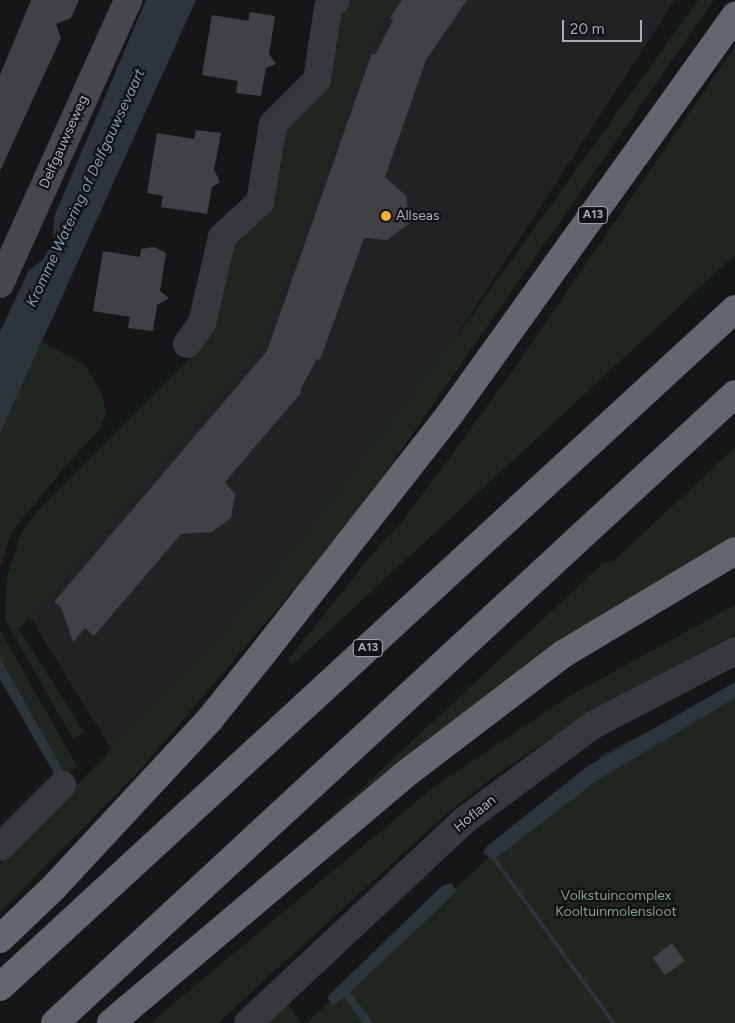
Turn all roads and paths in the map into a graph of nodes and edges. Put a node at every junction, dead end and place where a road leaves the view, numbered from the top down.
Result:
1 (128, 0) edge
2 (336, 0) edge
3 (735, 16) edge
4 (0, 284) edge
5 (735, 309) edge
6 (187, 344) dead end
7 (735, 394) edge
8 (735, 550) edge
9 (735, 650) edge
10 (62, 785) dead end
11 (0, 847) edge
12 (0, 939) edge
13 (0, 987) edge
14 (55, 1023) edge
15 (111, 1023) edge
16 (248, 1023) edge

1 - 4 street, Delfgauwseweg
2 - 6 street
3 - 12 highway, A13
5 - 13 highway, A13
7 - 14 highway
8 - 15 highway
9 - 16 street, Hoflaan
10 - 11 street

